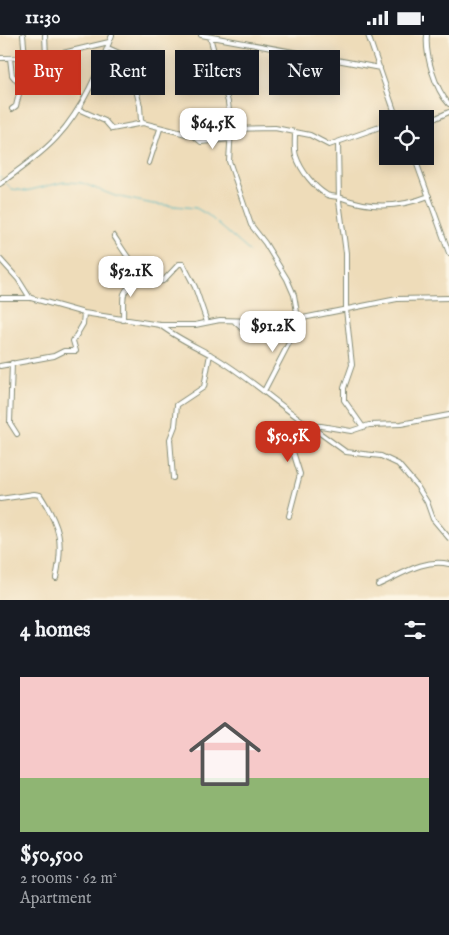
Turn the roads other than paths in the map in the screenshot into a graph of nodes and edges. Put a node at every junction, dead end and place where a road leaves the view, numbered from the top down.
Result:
1 (23, 35) edge
2 (45, 35) edge
3 (112, 35) edge
4 (201, 35) edge
5 (368, 35) edge
6 (427, 35) edge
7 (210, 37) junction
8 (109, 42) junction
9 (108, 48) junction
10 (24, 50) edge
11 (46, 50) edge
12 (75, 50) edge
13 (15, 57) edge
14 (0, 58) edge
15 (10, 58) junction
16 (380, 68) junction
17 (449, 104) edge
18 (12, 109) dead end
19 (78, 109) junction
20 (394, 110) edge
21 (449, 112) edge
22 (230, 118) junction
23 (434, 118) edge
24 (143, 123) junction
25 (379, 127) edge
26 (160, 129) junction
27 (231, 129) junction
28 (295, 133) junction
29 (194, 136) junction
30 (231, 139) junction
31 (338, 143) junction
32 (149, 163) dead end
33 (417, 165) edge
34 (0, 184) edge
35 (429, 196) junction
36 (340, 197) junction
37 (114, 235) dead end
38 (449, 253) edge
39 (0, 259) edge
40 (145, 277) junction
41 (0, 298) edge
42 (30, 298) junction
43 (449, 298) edge
44 (346, 309) junction
45 (84, 313) junction
46 (297, 319) junction
47 (123, 320) junction
48 (234, 321) junction
49 (258, 321) junction
50 (207, 323) junction
51 (160, 325) junction
52 (210, 354) junction
53 (12, 363) junction
54 (0, 366) edge
55 (264, 391) junction
56 (449, 415) edge
57 (304, 422) junction
58 (310, 427) junction
59 (364, 427) junction
60 (17, 434) dead end
61 (173, 478) dead end
62 (0, 499) edge
63 (288, 516) dead end
64 (449, 538) edge
65 (449, 564) edge
66 (56, 577) dead end
67 (378, 585) dead end

1 - 10 street
2 - 11 street
3 - 8 street
4 - 7 street
5 - 16 street
6 - 17 street
7 - 16 street
7 - 22 street
8 - 9 street
8 - 12 street
9 - 19 street
9 - 24 street
13 - 15 street
14 - 15 street
15 - 18 street
16 - 20 street
19 - 24 street
19 - 34 street
21 - 23 street
22 - 27 street
22 - 29 street
24 - 26 street
25 - 31 street
26 - 29 street
26 - 32 street
27 - 28 street
27 - 30 street
28 - 31 street
28 - 36 street
29 - 30 street
30 - 46 street
31 - 36 street
33 - 35 street
35 - 36 street
35 - 38 street
36 - 44 street
37 - 40 street
39 - 42 street
40 - 47 street
40 - 50 street
41 - 42 street
42 - 45 street
43 - 44 street
44 - 46 street
44 - 59 street
45 - 47 street
45 - 53 street
46 - 49 street
46 - 55 street
47 - 51 street
48 - 49 street
48 - 49 street
48 - 50 street
50 - 51 street
51 - 52 street
52 - 55 street
52 - 61 street
53 - 54 street
53 - 60 street
55 - 57 street
56 - 59 street
57 - 58 street
57 - 63 street
58 - 59 street
58 - 64 street
62 - 66 street
65 - 67 street

